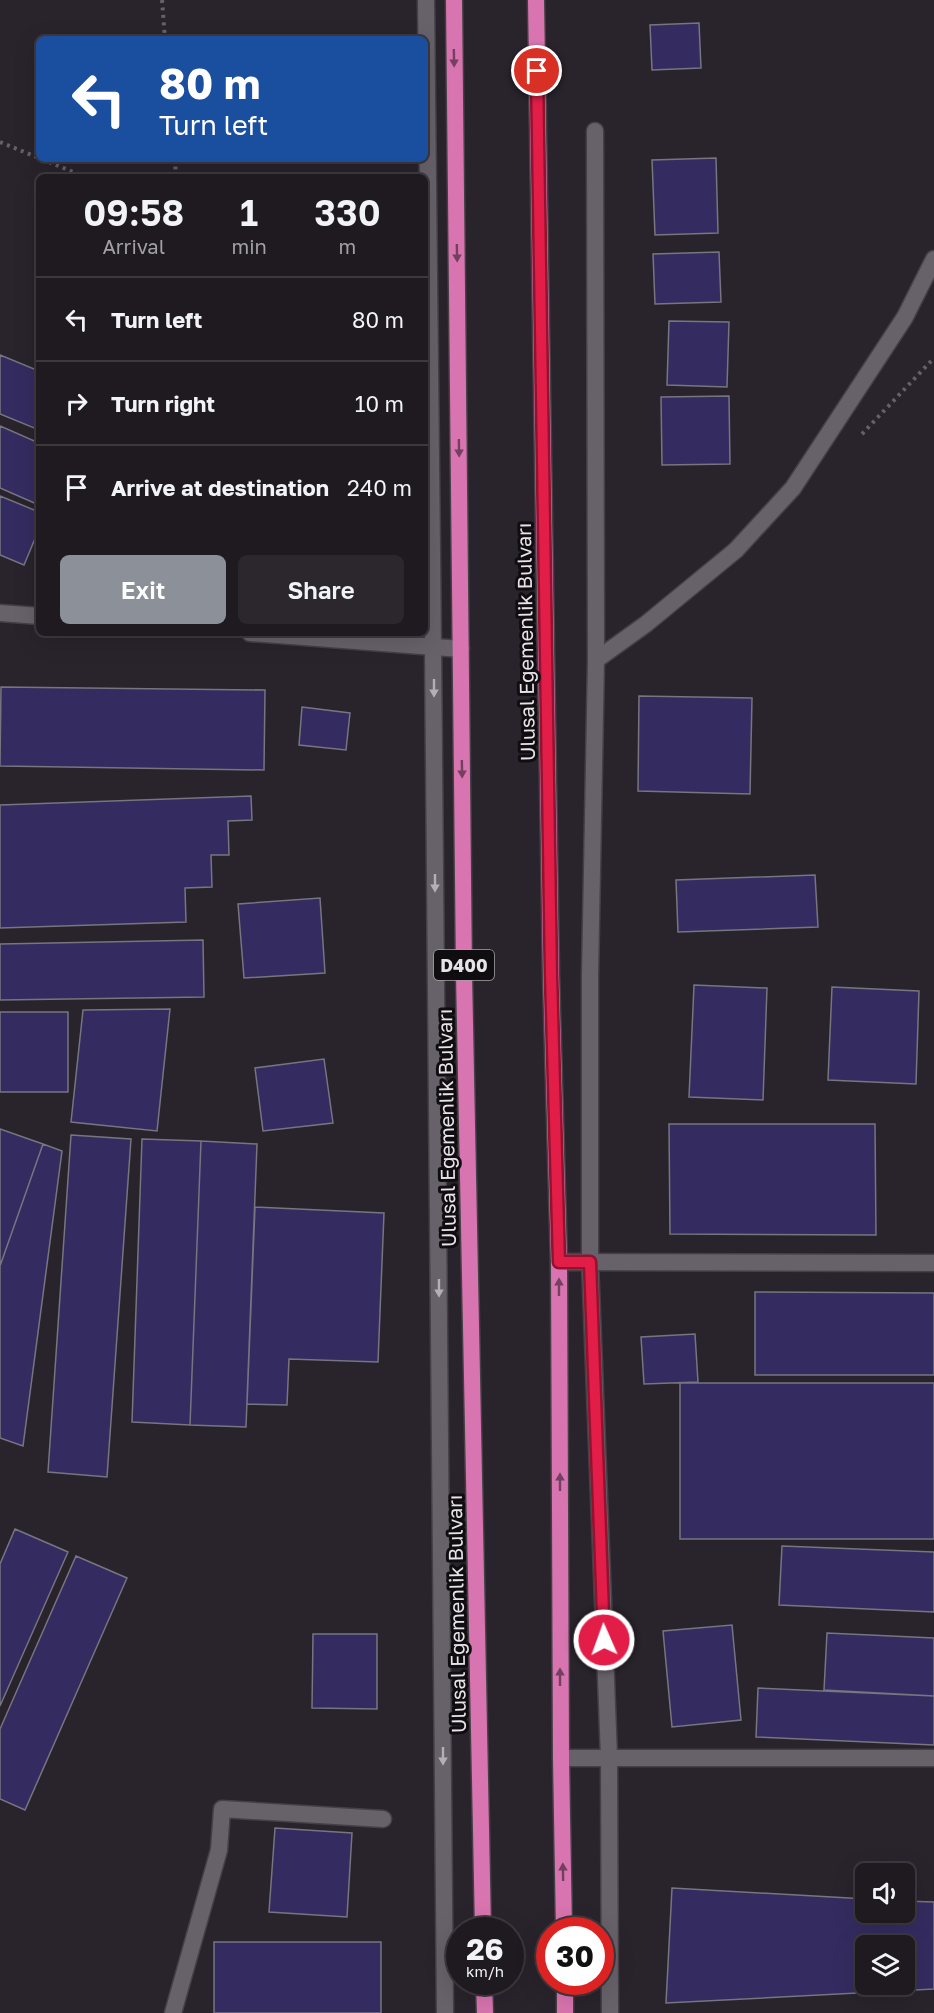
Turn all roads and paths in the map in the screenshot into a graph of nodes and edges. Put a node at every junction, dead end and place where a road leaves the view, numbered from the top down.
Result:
1 (162, 0) edge
2 (426, 0) edge
3 (454, 0) edge
4 (536, 0) edge
5 (165, 36) edge
6 (426, 36) edge
7 (595, 131) dead end
8 (0, 142) edge
9 (36, 156) edge
10 (49, 162) edge
11 (428, 162) edge
12 (77, 174) edge
13 (934, 259) edge
14 (0, 613) edge
15 (36, 616) edge
16 (289, 636) edge
17 (434, 647) junction
18 (461, 649) junction
19 (596, 660) junction
20 (559, 1262) junction
21 (590, 1262) junction
22 (934, 1263) edge
23 (609, 1757) junction
24 (561, 1758) junction
25 (934, 1758) edge
26 (383, 1819) dead end
27 (483, 1917) edge
28 (564, 1917) edge
29 (484, 1995) edge
30 (565, 1995) edge
31 (173, 2013) edge
32 (445, 2013) edge
33 (485, 2013) edge
34 (565, 2013) edge
35 (610, 2013) edge

1 - 5 path
2 - 6 street
3 -> 18 highway, Ulusal Egemenlik Bulvarı / D400
4 - 20 highway, Ulusal Egemenlik Bulvarı
7 - 19 street
8 - 9 path
10 - 12 path
11 - 17 street
13 - 19 street
14 - 15 street
16 - 17 street
17 - 18 street
17 -> 32 street
18 -> 27 highway, Ulusal Egemenlik Bulvarı / D400
19 - 21 street
20 - 21 street
24 -> 20 highway, Ulusal Egemenlik Bulvarı
21 - 22 street
21 - 23 street
23 - 24 street
23 - 25 street
23 - 35 street
28 -> 24 highway, Ulusal Egemenlik Bulvarı
26 - 31 street
29 - 33 highway
30 - 34 highway

